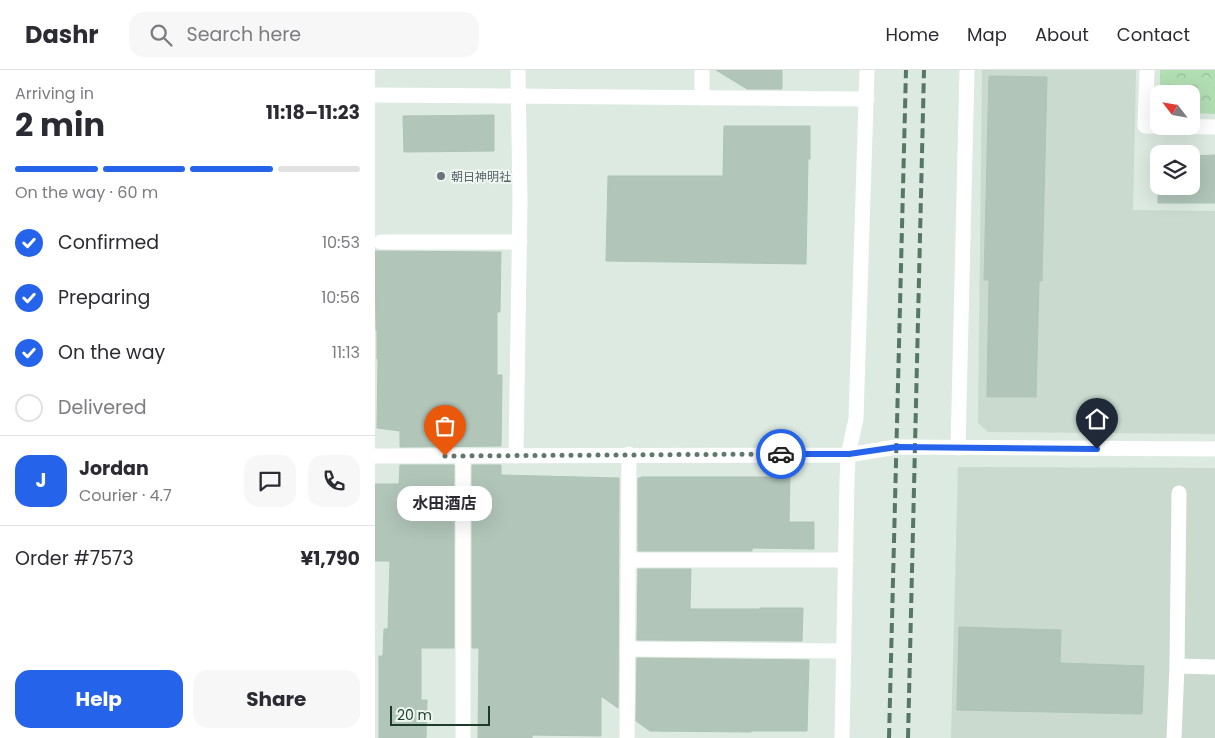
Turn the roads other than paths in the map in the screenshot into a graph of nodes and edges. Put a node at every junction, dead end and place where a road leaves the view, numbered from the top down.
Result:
1 (518, 70) edge
2 (702, 70) edge
3 (867, 70) edge
4 (967, 70) edge
5 (1147, 70) edge
6 (375, 95) edge
7 (518, 96) junction
8 (702, 98) junction
9 (867, 99) junction
10 (1215, 127) edge
11 (381, 242) dead end
12 (519, 242) junction
13 (958, 448) junction
14 (1215, 449) edge
15 (629, 454) junction
16 (849, 454) junction
17 (375, 456) edge
18 (463, 456) junction
19 (516, 456) junction
20 (1179, 492) dead end
21 (629, 560) junction
22 (846, 560) junction
23 (628, 649) junction
24 (844, 651) junction
25 (1177, 666) junction
26 (1215, 667) edge
27 (463, 738) edge
28 (627, 738) edge
29 (842, 738) edge
30 (1174, 738) edge

1 - 7 street
2 - 8 street
3 - 9 street
4 - 13 street
5 - 10 street
6 - 7 street
7 - 8 street
7 - 12 street
8 - 9 street
9 - 16 street
11 - 12 street
12 - 19 street
13 - 14 street
13 - 16 street
15 - 16 street
15 - 19 street
15 - 21 street
16 - 22 street
17 - 18 street
18 - 19 street
18 - 27 street
20 - 25 street
21 - 22 street
21 - 23 street
22 - 24 street
23 - 24 street
23 - 28 street
24 - 29 street
25 - 26 street
25 - 30 street

